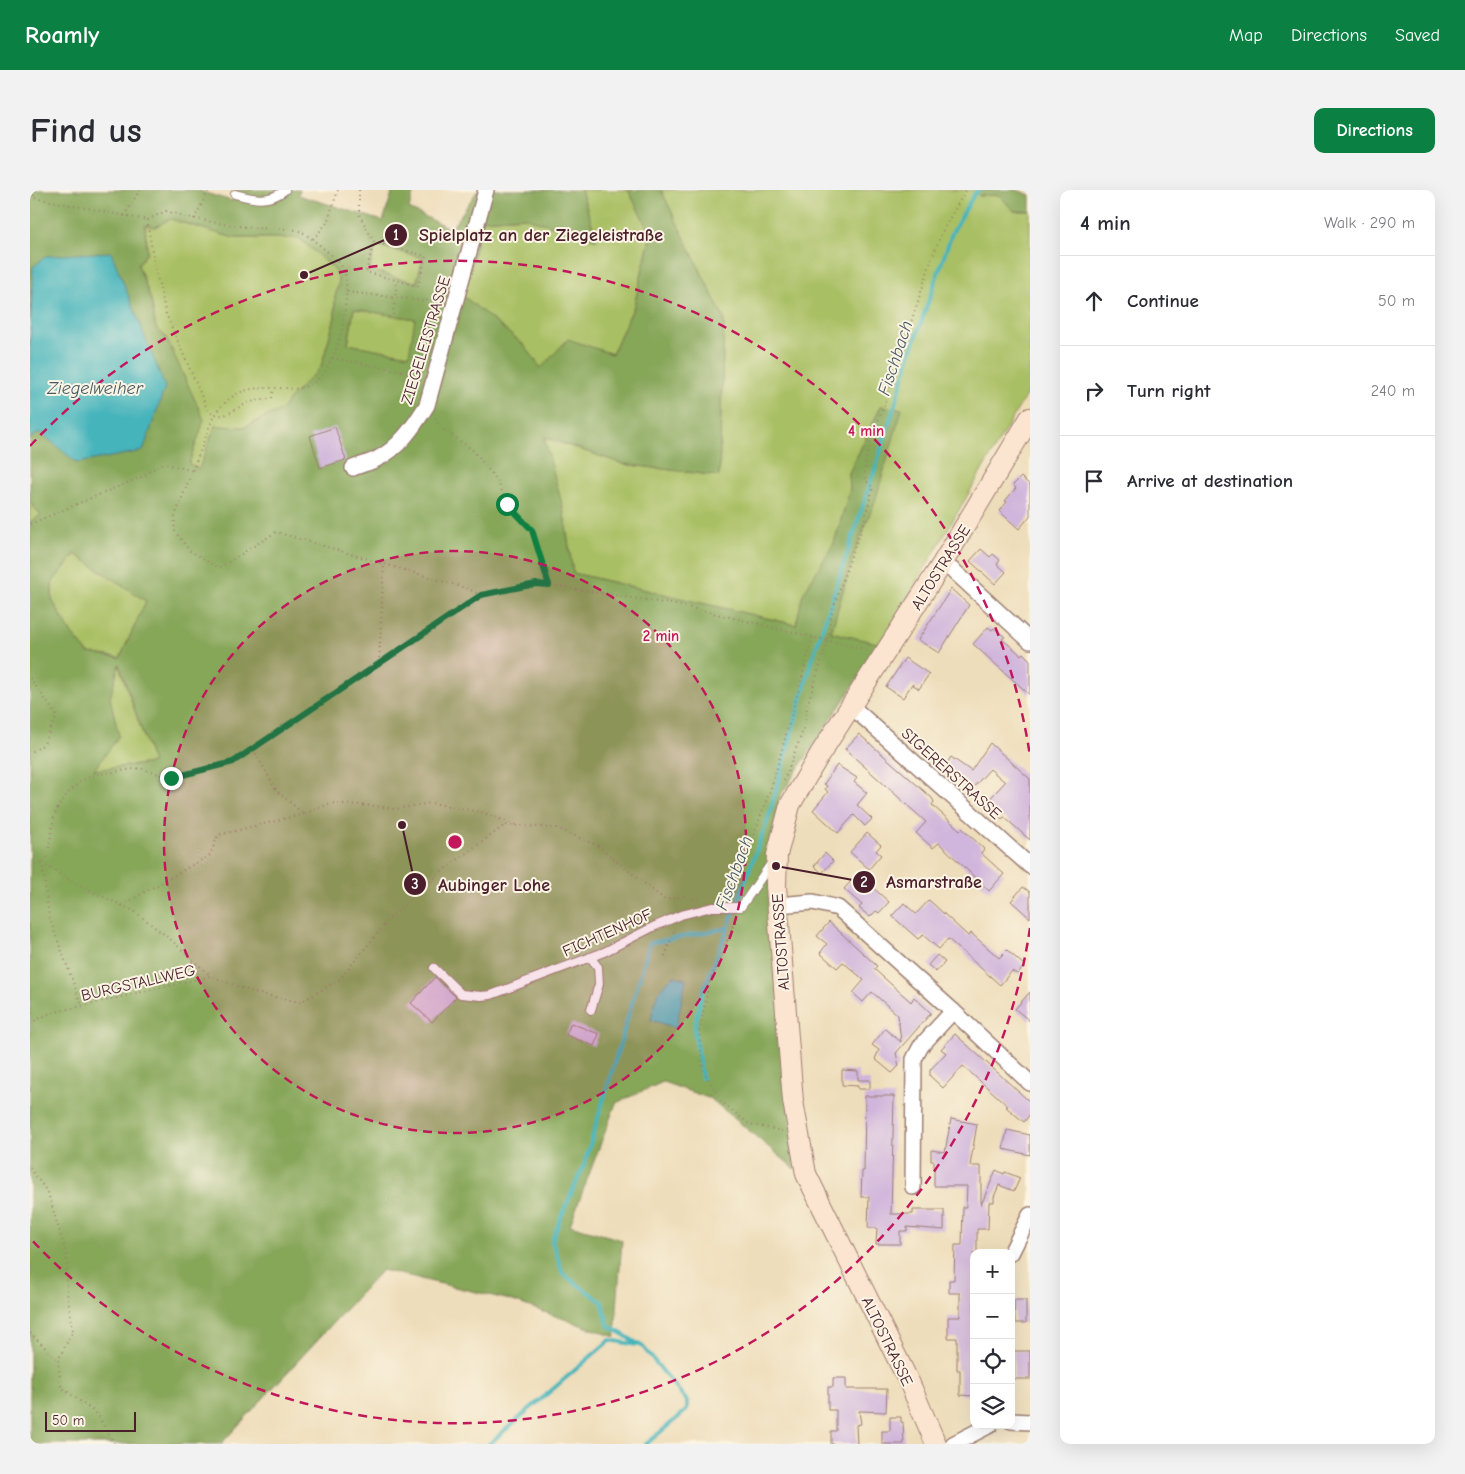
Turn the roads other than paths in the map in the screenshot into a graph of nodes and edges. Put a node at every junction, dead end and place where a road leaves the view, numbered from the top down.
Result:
1 (285, 190) edge
2 (486, 190) edge
3 (235, 194) dead end
4 (1030, 418) edge
5 (353, 468) dead end
6 (942, 564) junction
7 (1030, 640) edge
8 (851, 706) junction
9 (777, 855) junction
10 (1030, 866) edge
11 (778, 905) junction
12 (590, 957) junction
13 (434, 968) dead end
14 (591, 1010) dead end
15 (953, 1011) junction
16 (1030, 1082) edge
17 (913, 1187) dead end
18 (1030, 1215) edge
19 (1013, 1249) edge
20 (1015, 1421) edge
21 (1030, 1422) edge
22 (982, 1429) edge
23 (936, 1444) edge
24 (953, 1444) edge

1 - 3 lane
2 - 5 street, ZIEGELEISTRASSE
4 - 6 main road, ALTOSTRASSE
6 - 7 street
6 - 8 main road, ALTOSTRASSE
8 - 9 main road, ALTOSTRASSE
8 - 10 street, SIGERERSTRASSE
9 - 11 main road, ALTOSTRASSE
9 - 12 lane, FICHTENHOF
11 - 15 street
11 - 23 main road, ALTOSTRASSE
12 - 13 lane, FICHTENHOF
12 - 14 lane
15 - 16 street
15 - 17 street
18 - 19 street
20 - 21 street
22 - 24 street

